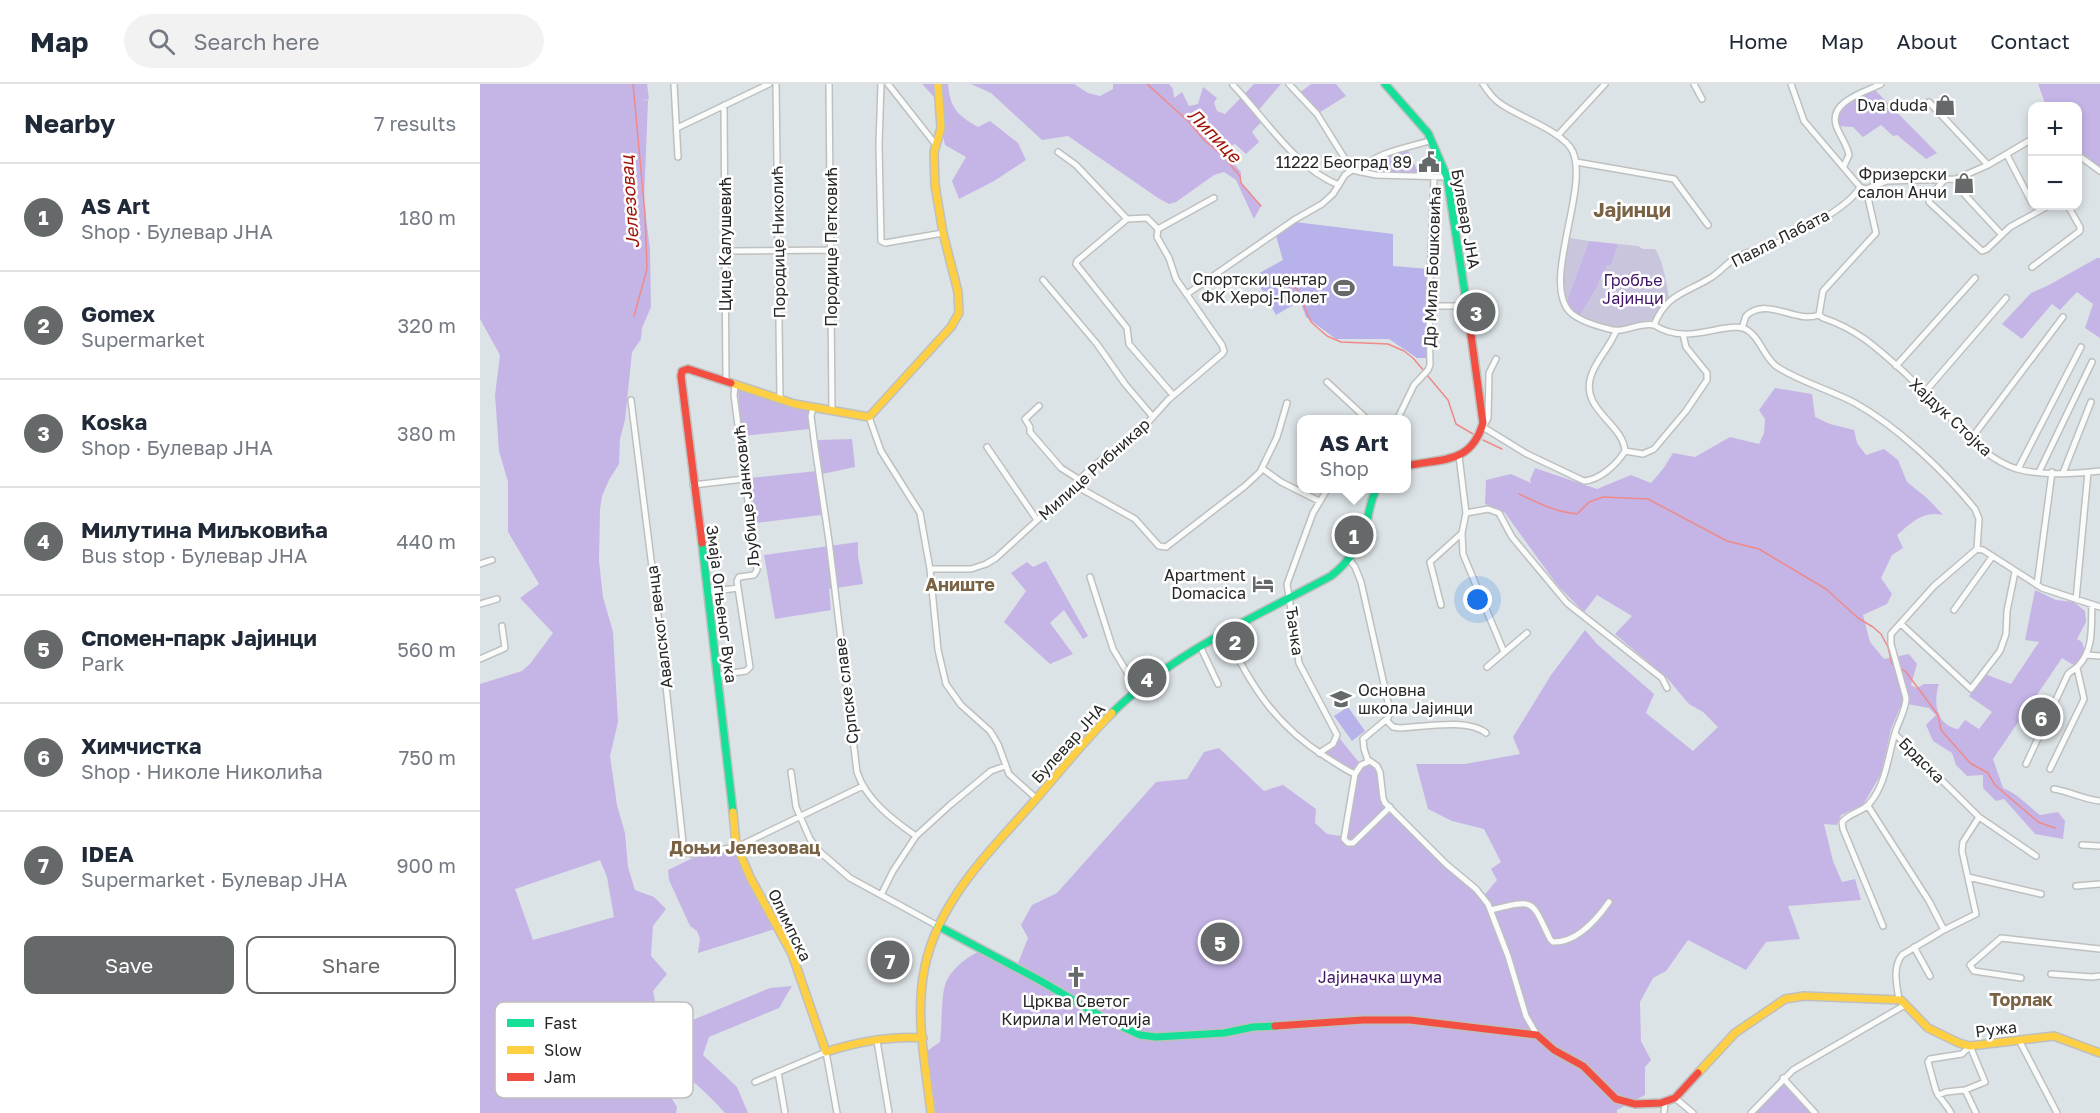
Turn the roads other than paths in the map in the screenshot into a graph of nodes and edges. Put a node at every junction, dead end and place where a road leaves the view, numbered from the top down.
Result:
1 (674, 84) edge
2 (769, 84) edge
3 (776, 84) edge
4 (829, 84) edge
5 (881, 84) edge
6 (888, 84) edge
7 (938, 84) edge
8 (1289, 84) edge
9 (1385, 84) edge
10 (1483, 84) edge
11 (1605, 84) edge
12 (1694, 84) edge
13 (1791, 84) edge
14 (1881, 84) edge
15 (1233, 85) edge
16 (1702, 99) dead end
17 (1929, 102) dead end
18 (724, 105) junction
19 (677, 128) junction
20 (1558, 135) junction
21 (1432, 140) junction
22 (2028, 142) edge
23 (936, 145) junction
24 (1058, 152) dead end
25 (2007, 155) junction
26 (2079, 156) edge
27 (678, 158) dead end
28 (1576, 162) junction
29 (1988, 165) junction
30 (1844, 166) junction
31 (1352, 170) junction
32 (2100, 171) edge
33 (1360, 172) junction
34 (1447, 177) junction
35 (1434, 178) junction
36 (1945, 179) junction
37 (1956, 179) junction
38 (1339, 185) junction
39 (1863, 188) junction
40 (2028, 195) edge
41 (1214, 198) dead end
42 (2041, 210) edge
43 (2070, 210) edge
44 (2037, 212) joint
45 (1127, 219) junction
46 (1708, 225) dead end
47 (1158, 230) junction
48 (943, 233) junction
49 (2002, 235) junction
50 (831, 250) junction
51 (726, 251) junction
52 (778, 251) junction
53 (2032, 267) dead end
54 (1975, 278) dead end
55 (1043, 280) dead end
56 (1187, 294) junction
57 (2006, 298) dead end
58 (1429, 306) junction
59 (1467, 306) junction
60 (1819, 315) junction
61 (2063, 316) dead end
62 (1654, 326) junction
63 (1742, 328) junction
64 (1616, 331) junction
65 (1683, 334) junction
66 (2081, 347) dead end
67 (1496, 359) dead end
68 (2092, 362) dead end
69 (1896, 366) junction
70 (726, 382) junction
71 (1327, 382) dead end
72 (735, 386) junction
73 (1924, 393) junction
74 (1173, 395) junction
75 (631, 400) dead end
76 (780, 400) junction
77 (2091, 402) dead end
78 (1287, 403) dead end
79 (1039, 405) dead end
80 (813, 408) junction
81 (832, 410) junction
82 (1363, 415) edge
83 (1399, 415) edge
84 (869, 417) junction
85 (1153, 417) junction
86 (1483, 427) junction
87 (1971, 439) junction
88 (987, 447) dead end
89 (1625, 451) junction
90 (1459, 456) junction
91 (1411, 465) edge
92 (1263, 469) junction
93 (2018, 469) junction
94 (2100, 471) edge
95 (2039, 472) junction
96 (2052, 472) junction
97 (2088, 472) junction
98 (2063, 473) junction
99 (744, 479) junction
100 (1080, 480) junction
101 (693, 485) junction
102 (1078, 487) junction
103 (1297, 490) edge
104 (1303, 493) edge
105 (1325, 493) edge
106 (1375, 493) edge
107 (1319, 501) junction
108 (1466, 513) junction
109 (1037, 520) junction
110 (1462, 533) junction
111 (1977, 549) junction
112 (1992, 556) junction
113 (492, 560) dead end
114 (1350, 560) junction
115 (480, 564) edge
116 (930, 569) junction
117 (2015, 572) junction
118 (1090, 577) dead end
119 (2037, 585) junction
120 (738, 588) junction
121 (707, 592) junction
122 (1290, 598) junction
123 (497, 599) dead end
124 (2076, 600) junction
125 (480, 604) edge
126 (1440, 605) dead end
127 (2092, 605) junction
128 (2100, 607) edge
129 (1954, 610) dead end
130 (1901, 624) junction
131 (502, 626) dead end
132 (1225, 632) junction
133 (1527, 633) dead end
134 (1200, 646) junction
135 (1504, 652) junction
136 (2087, 655) junction
137 (2100, 656) edge
138 (480, 659) edge
139 (1487, 667) dead end
140 (2077, 668) junction
141 (718, 675) junction
142 (1218, 684) dead end
143 (1667, 688) dead end
144 (1137, 689) junction
145 (1386, 720) junction
146 (1486, 733) dead end
147 (1895, 734) junction
148 (1319, 753) junction
149 (1368, 760) junction
150 (2026, 764) dead end
151 (1005, 766) junction
152 (2050, 769) dead end
153 (791, 772) dead end
154 (1355, 774) junction
155 (863, 786) junction
156 (2054, 789) dead end
157 (1037, 799) junction
158 (2100, 801) edge
159 (1868, 806) junction
160 (1390, 807) junction
161 (800, 817) junction
162 (1979, 817) junction
163 (916, 836) junction
164 (2082, 845) dead end
165 (2100, 846) edge
166 (737, 847) junction
167 (2036, 856) dead end
168 (1968, 877) junction
169 (2100, 884) edge
170 (2076, 886) dead end
171 (881, 894) junction
172 (2041, 894) dead end
173 (1609, 902) dead end
174 (1491, 910) junction
175 (938, 926) junction
176 (1883, 926) dead end
177 (1944, 930) junction
178 (1914, 947) junction
179 (2100, 949) edge
180 (2051, 974) dead end
181 (1930, 976) dead end
182 (2100, 976) edge
183 (2021, 978) dead end
184 (1902, 1002) junction
185 (923, 1035) junction
186 (1537, 1035) junction
187 (2019, 1040) junction
188 (877, 1041) junction
189 (1970, 1046) junction
190 (826, 1052) junction
191 (2100, 1053) edge
192 (778, 1072) junction
193 (1783, 1078) junction
194 (755, 1082) dead end
195 (1965, 1090) junction
196 (1938, 1095) junction
197 (1675, 1098) junction
198 (1665, 1102) junction
199 (785, 1113) edge
200 (837, 1113) edge
201 (889, 1113) edge
202 (931, 1113) edge
203 (1664, 1113) edge
204 (1693, 1113) edge
205 (1751, 1113) edge
206 (1815, 1113) edge
207 (1951, 1113) edge
208 (1976, 1113) edge
209 (2057, 1113) edge

1 - 19 street
2 - 18 street
3 - 52 street, Породице Николић
4 - 50 street, Породице Петковић
5 - 48 street
6 - 23 street
7 - 23 street
8 - 31 street
9 - 21 street, Булевар ЈНА
10 - 20 street
11 - 20 street
12 - 16 street
13 - 30 street
14 - 30 street
15 - 38 street
17 - 29 street
18 - 19 street
18 - 51 street, Цице Калушевић
19 - 27 street
20 - 28 street
21 - 33 street
21 - 34 street, Булевар ЈНА
22 - 25 street, Павла Лабата
23 - 48 street
24 - 45 street
25 - 29 street, Павла Лабата
25 - 40 street
26 - 32 street
28 - 46 street
28 - 64 street
29 - 37 street, Павла Лабата
30 - 39 street
31 - 33 street
31 - 38 street
33 - 35 street
34 - 35 street
34 - 59 street, Булевар ЈНА
35 - 58 street, Др Мила Бошковића
36 - 37 street, Павла Лабата
36 - 39 street, Павла Лабата
36 - 49 street
37 - 49 street
38 - 56 street
39 - 60 street
39 - 62 street, Павла Лабата
41 - 47 street
42 - 44 street
43 - 53 street
44 - 49 street
45 - 47 street
45 - 74 street
47 - 56 street
48 - 84 street
50 - 52 street
50 - 81 street, Породице Петковић
51 - 52 street
51 - 70 street, Цице Калушевић
52 - 76 street, Породице Николић
54 - 69 street
55 - 85 street
56 - 74 street, Милице Рибникар
57 - 73 street
58 - 59 street
58 - 83 street, Др Мила Бошковића
59 - 86 street, Булевар ЈНА
60 - 63 street, Хајдук Стојка
60 - 69 street, Хајдук Стојка
61 - 87 street
62 - 64 street
62 - 65 street
63 - 65 street
63 - 111 street
64 - 89 street
65 - 89 street
66 - 93 street
67 - 86 street
68 - 95 street
69 - 73 street, Хајдук Стојка
70 - 72 street
70 - 101 street, Змаја Огњеног Вука
71 - 82 street
72 - 76 street
72 - 99 street, Љубице Јанковић
73 - 87 street, Хајдук Стојка
74 - 85 street, Милице Рибникар
75 - 166 street, Авалског венца
76 - 80 street
77 - 98 street
78 - 92 street
79 - 100 street
80 - 81 street
80 - 155 street, Српске славе
81 - 84 street
84 - 116 street
85 - 100 street, Милице Рибникар
86 - 89 street
86 - 90 street
87 - 93 street, Хајдук Стојка
88 - 109 street
90 - 91 street
90 - 108 street
92 - 102 street
92 - 103 street
93 - 95 street, Хајдук Стојка
94 - 97 street, Хајдук Стојка
95 - 96 street, Хајдук Стојка
96 - 98 street, Хајдук Стојка
96 - 119 street
97 - 98 street, Хајдук Стојка
97 - 124 street
99 - 101 street
99 - 120 street, Љубице Јанковић
100 - 102 street, Милице Рибникар
101 - 121 street, Змаја Огњеног Вука
102 - 109 street, Милице Рибникар
104 - 107 street
105 - 107 street
106 - 114 street, Булевар ЈНА
107 - 122 street
108 - 110 street
108 - 143 street
109 - 116 street, Милице Рибникар
110 - 126 street
110 - 135 street
111 - 112 street
111 - 130 street
112 - 117 street
112 - 129 street
113 - 115 street
114 - 122 street, Булевар ЈНА
114 - 145 street
116 - 151 street
117 - 119 street
117 - 130 street
118 - 144 street
119 - 124 street
120 - 121 street
120 - 141 street, Љубице Јанковић
121 - 141 street, Змаја Огњеног Вука
122 - 132 street, Булевар ЈНА
122 - 148 street, Ђачка
123 - 125 street
124 - 127 street
127 - 128 street
127 - 136 street
130 - 147 street
131 - 138 street
132 - 134 street, Булевар ЈНА
132 - 148 street
133 - 135 street
134 - 142 street
134 - 144 street, Булевар ЈНА
135 - 139 street
136 - 137 street
136 - 140 street
140 - 150 street
140 - 152 street
141 - 166 street, Змаја Огњеног Вука
144 - 157 street, Булевар ЈНА
145 - 146 street
145 - 149 street
147 - 159 street, Брдска
147 - 162 street, Брдска
148 - 154 street
149 - 154 street
149 - 160 street
151 - 157 street
151 - 163 street
153 - 161 street
154 - 160 street
155 - 161 street
155 - 163 street, Српске славе
156 - 158 street
157 - 175 street, Булевар ЈНА
159 - 176 street, Брдска
159 - 177 street
160 - 174 street
161 - 166 street
161 - 171 street
162 - 167 street, Брдска
162 - 168 street
163 - 171 street
164 - 165 street
166 - 190 street, Олимпска
168 - 172 street
168 - 177 street
169 - 170 street
171 - 175 street
173 - 174 street
174 - 186 street
175 - 185 street, Булевар ЈНА
175 - 186 street
177 - 178 street
178 - 181 street
178 - 184 street
179 - 183 street
180 - 182 street
184 - 189 street, Ружа
184 - 193 street
184 - 197 street
185 - 188 street
185 - 202 street, Булевар ЈНА
186 - 198 street
187 - 189 street, Ружа
187 - 191 street, Ружа
187 - 209 street
188 - 190 street
188 - 201 street
189 - 195 street
189 - 196 street
190 - 192 street
190 - 200 street
192 - 194 street
192 - 199 street
193 - 205 street
193 - 206 street
195 - 196 street
195 - 208 street
196 - 207 street
197 - 198 street
197 - 204 street
198 - 203 street

